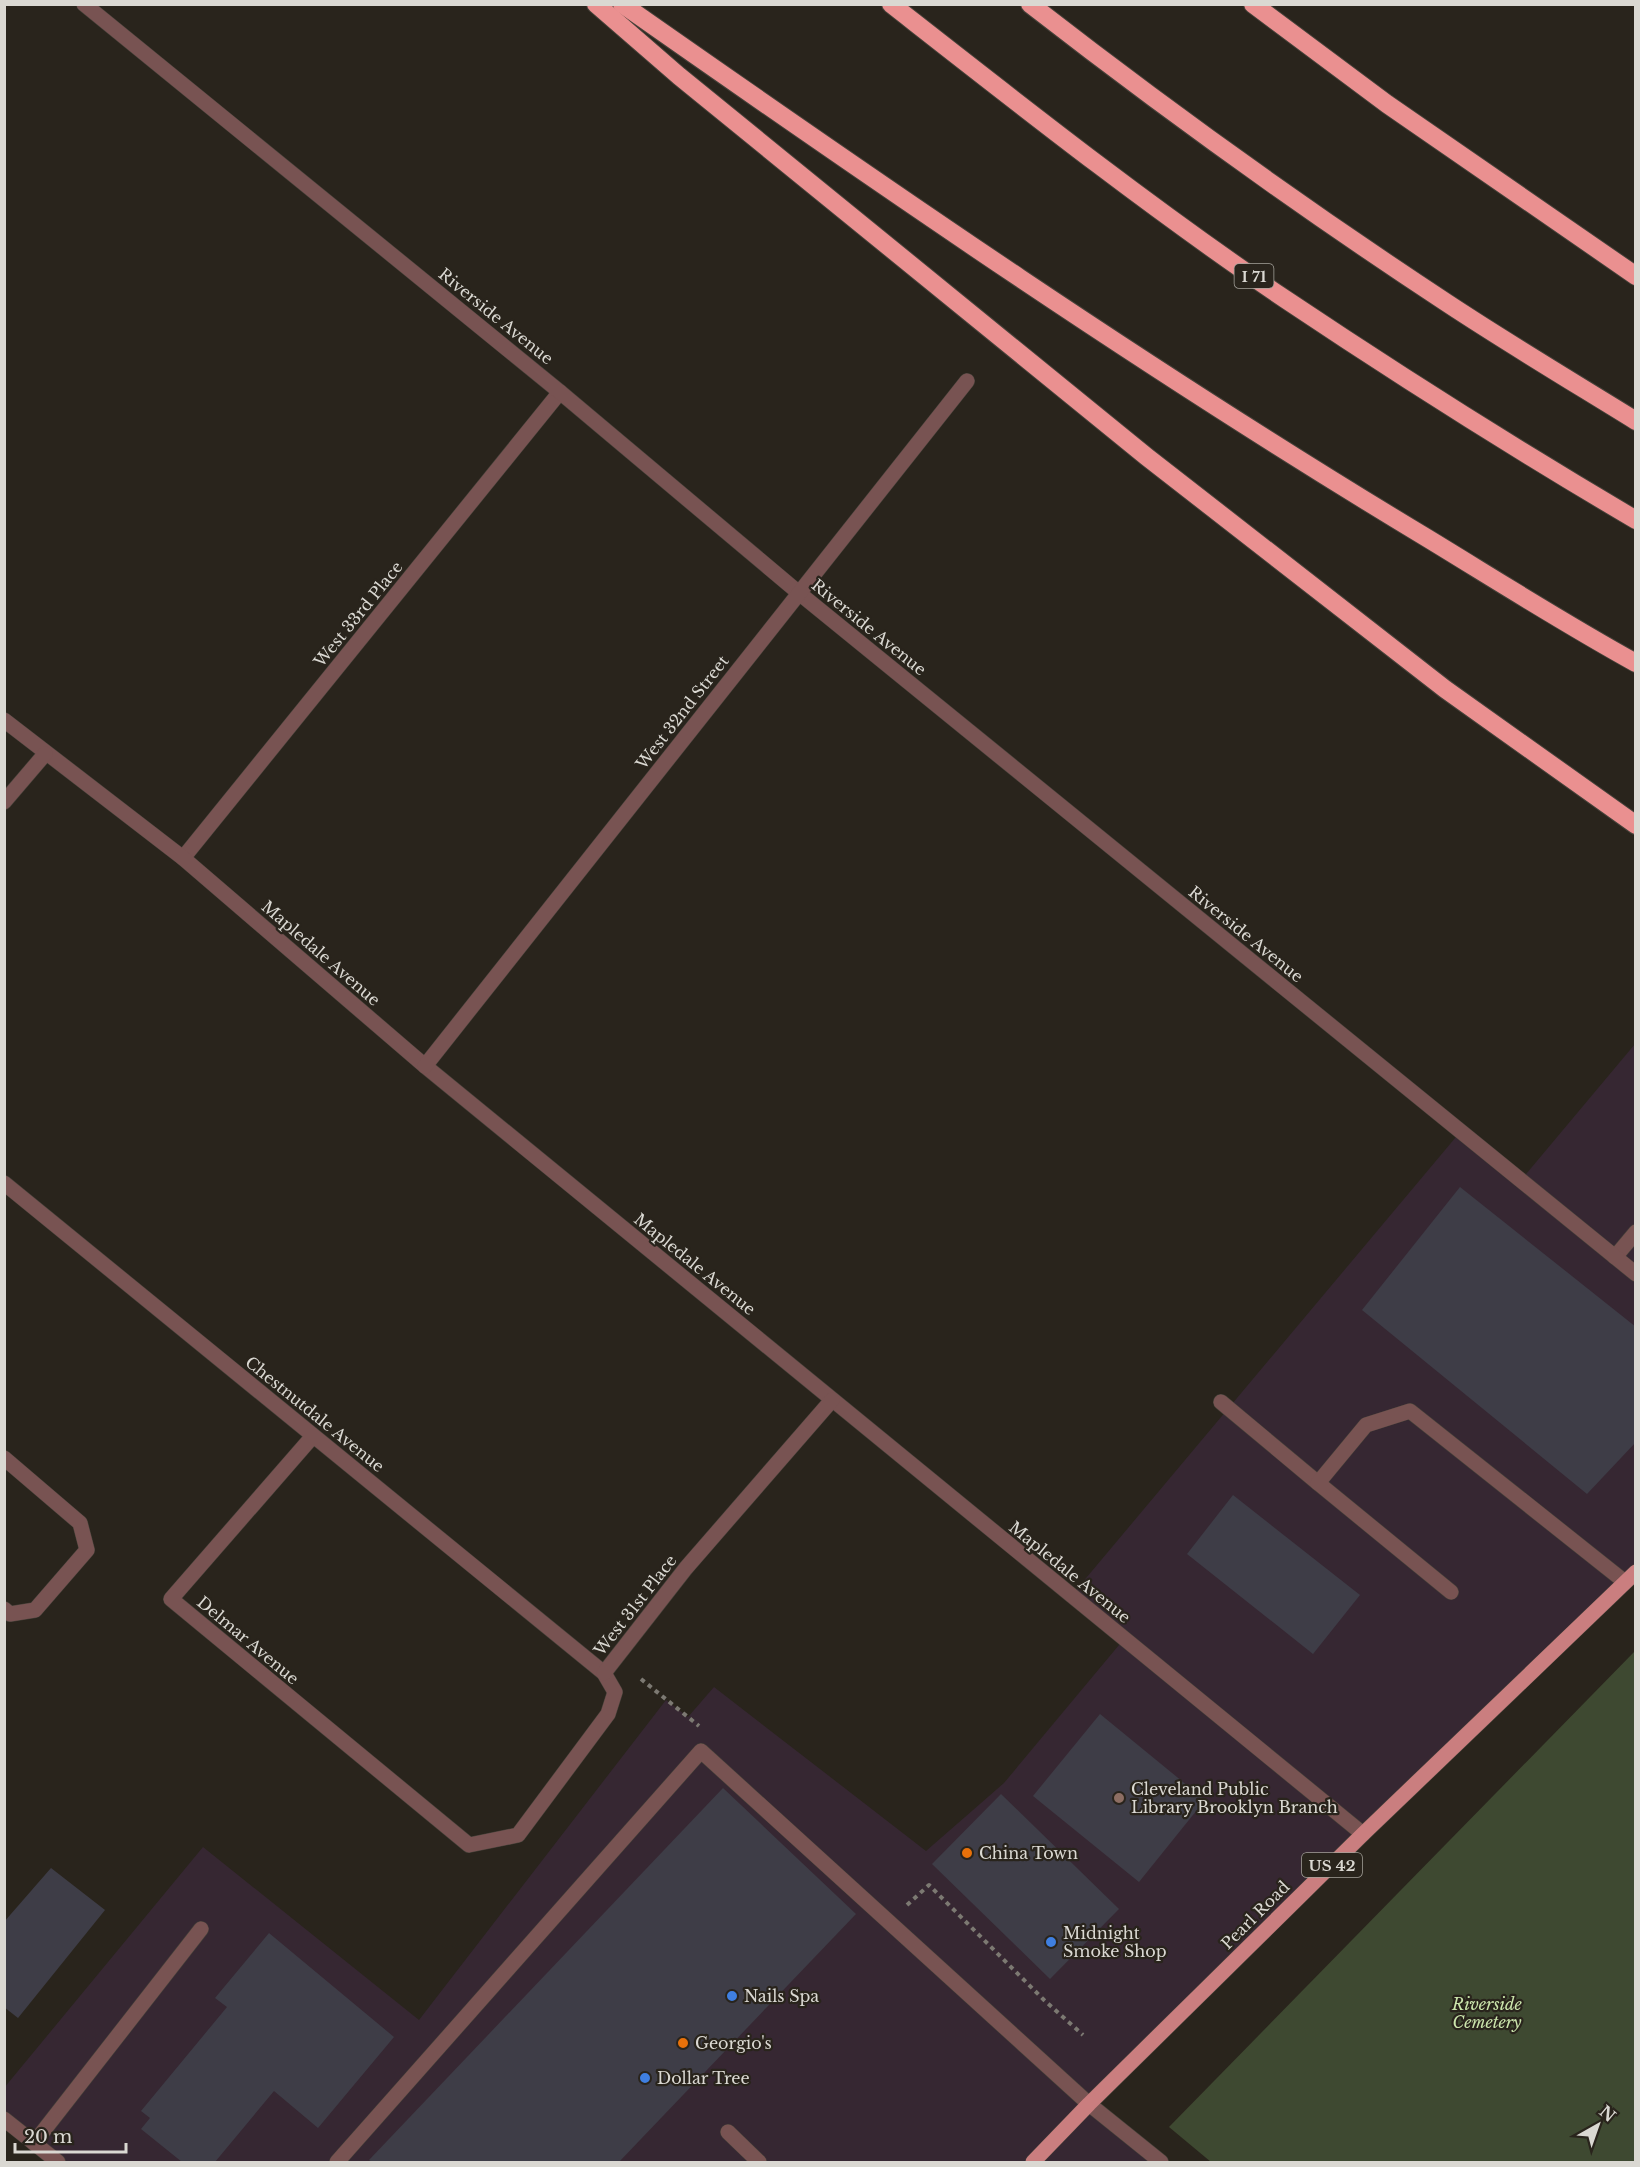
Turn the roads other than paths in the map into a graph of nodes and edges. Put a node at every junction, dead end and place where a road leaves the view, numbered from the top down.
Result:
1 (84, 4) edge
2 (597, 4) edge
3 (622, 4) edge
4 (891, 4) edge
5 (1030, 4) edge
6 (1253, 4) edge
7 (1635, 276) edge
8 (967, 381) dead end
9 (560, 392) junction
10 (1635, 421) edge
11 (1635, 520) edge
12 (799, 593) junction
13 (1635, 663) edge
14 (4, 720) edge
15 (45, 754) junction
16 (4, 802) edge
17 (1635, 825) edge
18 (183, 858) junction
19 (425, 1066) junction
20 (4, 1183) edge
21 (1635, 1233) edge
22 (1615, 1257) junction
23 (1635, 1274) edge
24 (832, 1400) junction
25 (1221, 1402) dead end
26 (313, 1436) junction
27 (4, 1458) edge
28 (1318, 1483) junction
29 (1630, 1577) edge
30 (1451, 1592) dead end
31 (4, 1609) edge
32 (604, 1673) junction
33 (1363, 1834) junction
34 (469, 1845) joint
35 (201, 1929) dead end
36 (1089, 2104) junction
37 (4, 2119) edge
38 (728, 2132) dead end
39 (33, 2143) junction
40 (58, 2163) edge
41 (337, 2163) edge
42 (759, 2163) edge
43 (1033, 2163) edge
44 (1161, 2163) edge

1 - 9 street, Riverside Avenue
2 - 17 highway
3 - 13 highway
4 - 11 highway, I 71
5 - 10 highway
6 - 7 highway
8 - 12 street, West 32nd Street
9 - 12 street, Riverside Avenue
9 - 18 street, West 33rd Place
12 - 19 street, West 32nd Street
12 - 22 street, Riverside Avenue
14 - 15 street, Mapledale Avenue
15 - 16 street
15 - 18 street, Mapledale Avenue
18 - 19 street, Mapledale Avenue
19 - 24 street, Mapledale Avenue
20 - 26 street, Chestnutdale Avenue
21 - 22 street
22 - 23 street, Riverside Avenue
24 - 32 street, West 31st Place
24 - 33 street, Mapledale Avenue
25 - 28 street
26 - 32 street, Chestnutdale Avenue
26 - 34 street, Delmar Avenue
27 - 31 street
28 - 29 street
28 - 30 street
29 - 33 main road, Pearl Road / US 42
32 - 34 street, West 31st Place
33 - 36 main road, Pearl Road / US 42
35 - 39 street
36 - 41 street
36 - 43 main road, Pearl Road / US 42
36 - 44 street
37 - 39 street
38 - 42 street
39 - 40 street

